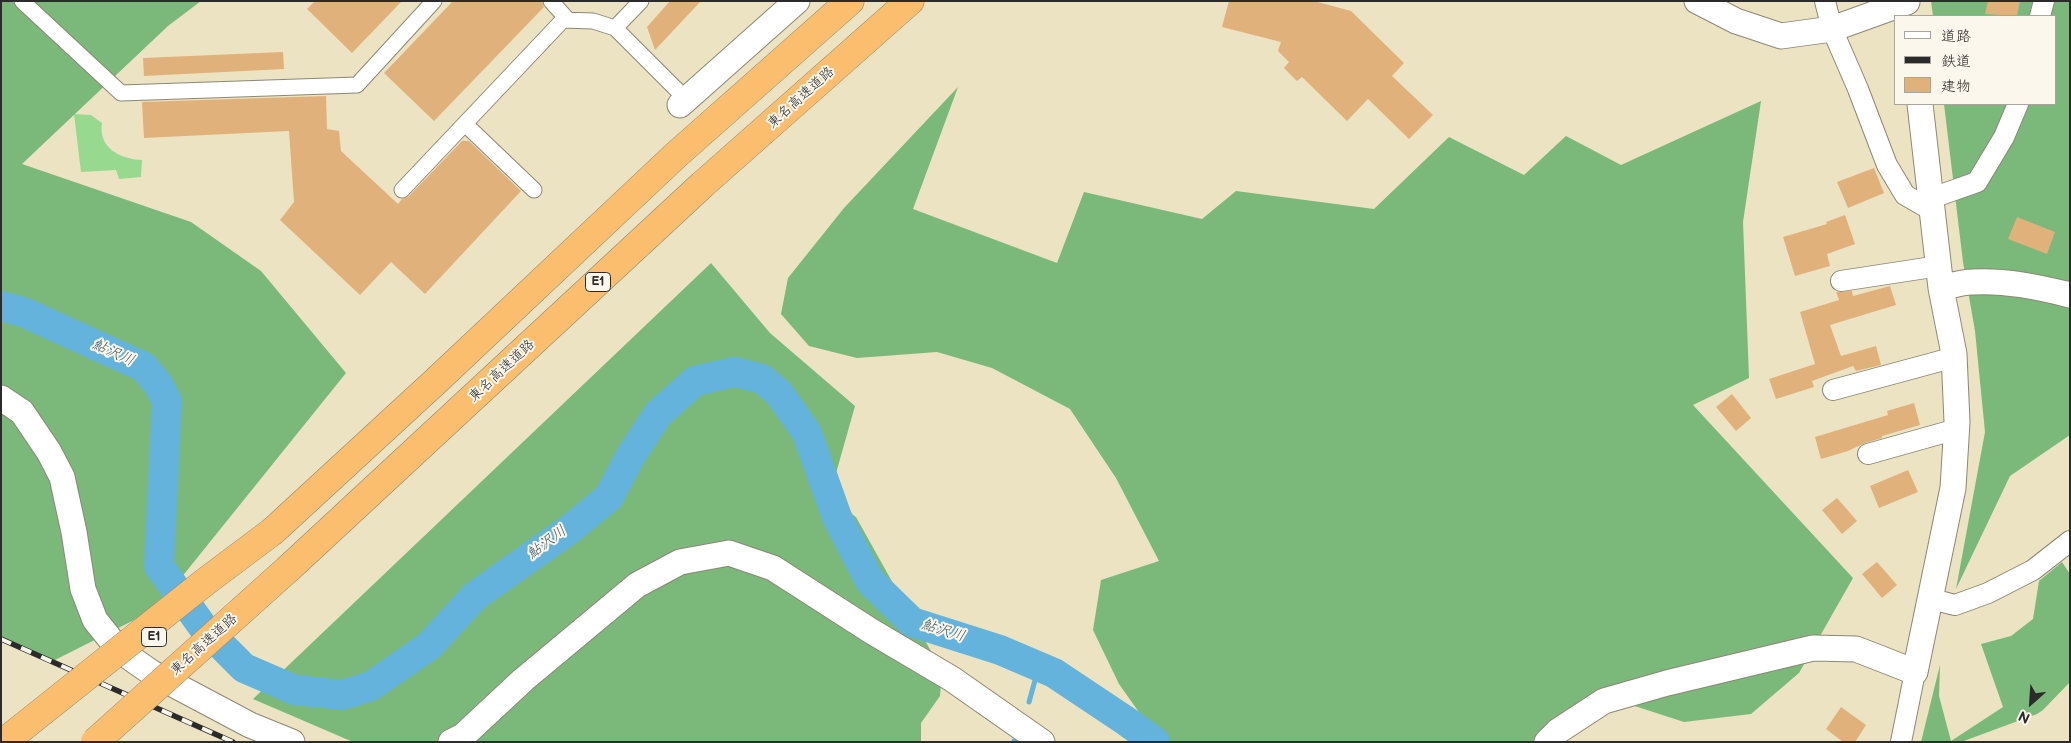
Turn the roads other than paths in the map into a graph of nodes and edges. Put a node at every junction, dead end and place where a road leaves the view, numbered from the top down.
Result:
1 (22, 1) edge
2 (434, 1) edge
3 (550, 1) edge
4 (641, 1) edge
5 (797, 1) edge
6 (850, 1) edge
7 (910, 1) edge
8 (1697, 1) edge
9 (1825, 1) edge
10 (1907, 1) edge
11 (2044, 1) edge
12 (1909, 15) edge
13 (2040, 15) edge
14 (568, 20) junction
15 (615, 28) junction
16 (1832, 29) junction
17 (678, 98) joint
18 (1920, 105) edge
19 (2018, 105) edge
20 (465, 124) junction
21 (402, 190) dead end
22 (534, 190) dead end
23 (1933, 205) junction
24 (1940, 277) junction
25 (1841, 281) dead end
26 (2070, 295) edge
27 (1955, 357) junction
28 (1833, 390) dead end
29 (1, 398) edge
30 (1957, 429) junction
31 (1868, 454) dead end
32 (273, 531) junction
33 (2070, 542) edge
34 (1931, 599) junction
35 (1915, 672) junction
36 (4, 742) edge
37 (34, 742) edge
38 (95, 742) edge
39 (292, 742) edge
40 (452, 742) edge
41 (1042, 742) edge
42 (1548, 742) edge
43 (1901, 742) edge

1 - 2 street
3 - 14 street
4 - 15 street
5 - 17 street
6 - 32 highway, E1
7 - 38 highway, 東名高速道路 / E1, bridge
8 - 16 street
9 - 16 street
10 - 12 street
10 - 16 street
11 - 13 street
14 - 15 street
14 - 20 street
15 - 17 street
16 - 23 street
18 - 23 street
19 - 23 street
20 - 21 street
20 - 22 street
23 - 24 street
24 - 25 street
24 - 26 street
24 - 27 street
27 - 28 street
27 - 30 street
29 - 39 street
30 - 31 street
30 - 34 street
32 - 36 highway, bridge
32 - 37 highway, E1, bridge
33 - 34 street
34 - 35 street
35 - 42 street
35 - 43 street
40 - 41 street

